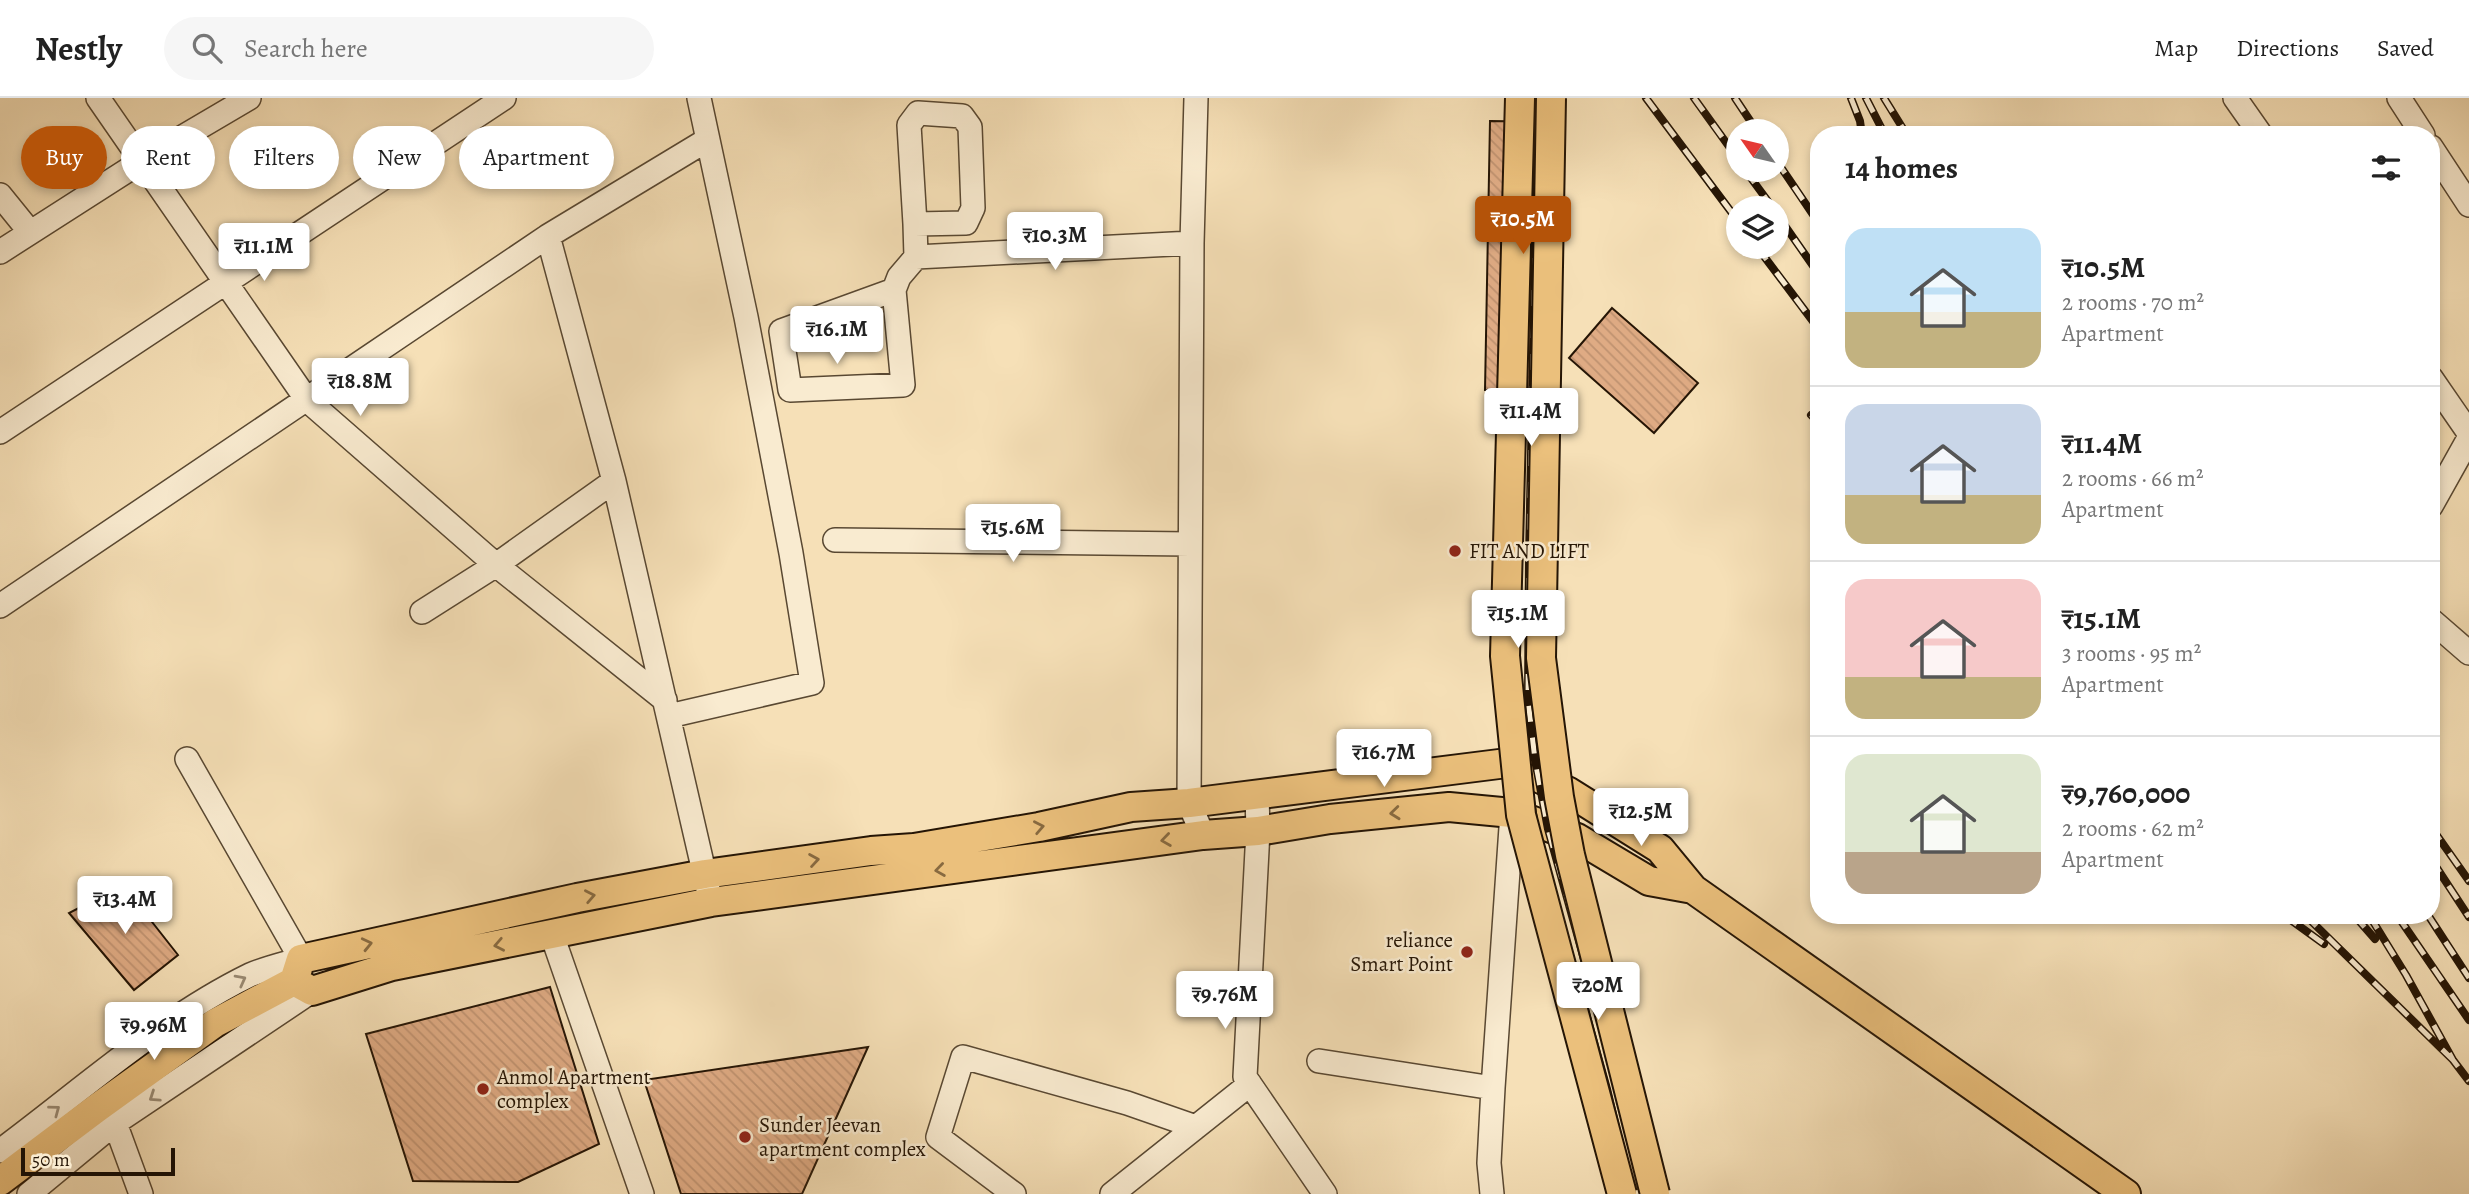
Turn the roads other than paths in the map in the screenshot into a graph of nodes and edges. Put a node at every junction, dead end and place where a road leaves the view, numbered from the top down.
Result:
1 (98, 98) edge
2 (248, 98) edge
3 (504, 98) edge
4 (699, 98) edge
5 (1196, 98) edge
6 (1510, 98) edge
7 (1520, 98) edge
8 (1551, 98) edge
9 (1563, 98) edge
10 (2235, 98) edge
11 (2399, 98) edge
12 (201, 126) edge
13 (2255, 126) edge
14 (2417, 126) edge
15 (121, 131) edge
16 (707, 140) junction
17 (2440, 161) edge
18 (121, 174) edge
19 (161, 189) edge
20 (0, 195) edge
21 (2469, 205) edge
22 (915, 224) junction
23 (30, 232) junction
24 (548, 236) junction
25 (1192, 243) junction
26 (0, 252) edge
27 (916, 257) junction
28 (226, 283) junction
29 (894, 290) junction
30 (2440, 392) edge
31 (307, 400) junction
32 (0, 432) edge
33 (2469, 435) edge
34 (614, 481) junction
35 (2440, 489) edge
36 (835, 540) dead end
37 (1190, 544) junction
38 (496, 565) junction
39 (0, 606) edge
40 (422, 612) dead end
41 (2440, 628) edge
42 (2469, 653) edge
43 (667, 708) junction
44 (187, 759) dead end
45 (1507, 763) junction
46 (1569, 792) junction
47 (1258, 795) junction
48 (1189, 803) junction
49 (1512, 813) junction
50 (1258, 831) junction
51 (1203, 835) junction
52 (1577, 838) junction
53 (705, 874) junction
54 (1693, 889) junction
55 (711, 902) junction
56 (552, 935) junction
57 (298, 979) junction
58 (1319, 1061) dead end
59 (1250, 1084) junction
60 (1493, 1088) junction
61 (115, 1123) junction
62 (1196, 1127) junction
63 (0, 1151) edge
64 (0, 1181) edge
65 (1491, 1192) edge
66 (29, 1194) edge
67 (141, 1194) edge
68 (642, 1194) edge
69 (1014, 1194) edge
70 (1112, 1194) edge
71 (1325, 1194) edge
72 (1611, 1194) edge
73 (1622, 1194) edge
74 (1655, 1194) edge
75 (1668, 1194) edge
76 (2126, 1194) edge

1 - 15 street
2 - 12 street
3 - 28 street
4 - 16 street
5 - 25 street
6 - 45 main road
7 - 73 main road, bridge
8 - 74 main road, bridge
9 - 46 main road
10 - 13 street
11 - 14 street
16 - 24 street
16 - 43 street
17 - 21 street
18 - 23 street
19 - 28 street
20 - 23 street
22 - 22 street
22 - 27 street
23 - 26 street
24 - 31 street
24 - 34 street
25 - 27 street
25 - 37 street
27 - 29 street
28 - 31 street
28 - 32 street
29 - 29 street
30 - 33 street
31 - 38 street
31 - 39 street
33 - 35 street
34 - 38 street
34 - 43 street
36 - 37 street
37 - 48 street
38 - 40 street
38 - 43 street
41 - 42 street
43 - 53 street
44 - 57 street
45 - 46 main road
45 - 47 main road
45 - 49 main road
46 - 52 main road
46 - 54 main road
47 - 48 main road
47 - 50 street
48 - 51 street
53 -> 48 main road
49 -> 50 main road
49 - 52 main road
49 - 60 street
49 - 72 main road
50 - 51 main road
50 - 59 street
51 -> 55 main road
52 - 54 main road
52 - 75 main road
53 - 55 street
57 -> 53 main road
54 - 76 main road
55 - 56 main road
56 -> 57 main road
56 - 68 street
57 -> 61 street
63 -> 57 street
57 - 64 main road
58 - 60 street
59 - 62 street
59 - 71 street
60 - 65 street
61 - 66 street
61 - 67 street
62 - 69 street
62 - 70 street

